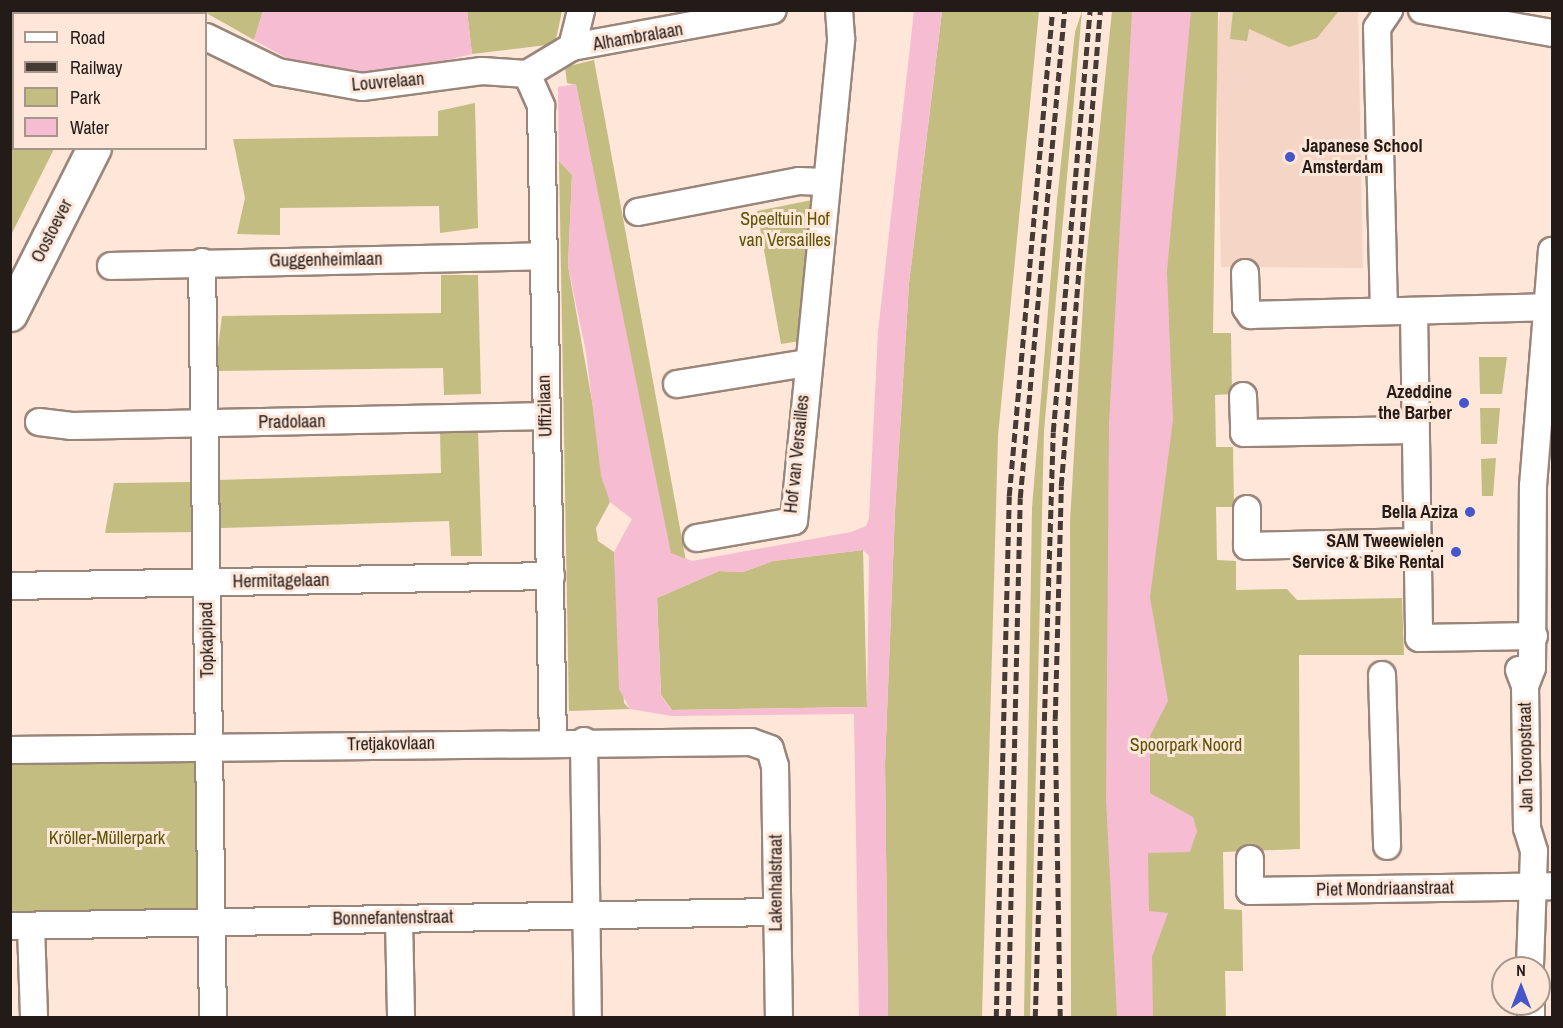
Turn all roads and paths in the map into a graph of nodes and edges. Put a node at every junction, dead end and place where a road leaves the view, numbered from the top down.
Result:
1 (581, 10) edge
2 (773, 10) edge
3 (839, 10) edge
4 (1389, 10) edge
5 (1422, 10) edge
6 (1552, 33) edge
7 (207, 37) edge
8 (572, 47) junction
9 (527, 74) junction
10 (93, 150) edge
11 (825, 182) junction
12 (638, 212) dead end
13 (1552, 252) edge
14 (542, 256) junction
15 (202, 262) junction
16 (111, 266) dead end
17 (1245, 273) dead end
18 (1548, 307) edge
19 (1384, 311) junction
20 (1414, 311) junction
21 (10, 314) edge
22 (1549, 356) edge
23 (806, 363) junction
24 (677, 384) dead end
25 (1243, 396) dead end
26 (545, 416) junction
27 (39, 422) dead end
28 (203, 423) junction
29 (1415, 430) junction
30 (1543, 486) edge
31 (1247, 509) dead end
32 (696, 538) dead end
33 (1417, 542) junction
34 (551, 576) junction
35 (205, 582) junction
36 (10, 586) edge
37 (1527, 636) junction
38 (1382, 675) dead end
39 (553, 741) junction
40 (584, 741) junction
41 (209, 747) junction
42 (770, 749) joint
43 (10, 750) edge
44 (1387, 846) dead end
45 (1250, 859) dead end
46 (1536, 887) edge
47 (775, 912) junction
48 (587, 913) junction
49 (212, 919) junction
50 (399, 919) junction
51 (21, 926) edge
52 (1530, 956) edge
53 (34, 1017) edge
54 (213, 1017) edge
55 (401, 1017) edge
56 (588, 1017) edge
57 (778, 1017) edge

1 - 8 street
2 - 8 street, Alhambralaan
3 - 11 street, Hof van Versailles
4 - 19 street
5 - 6 street
7 - 9 street, Louvrelaan
8 - 9 street
9 - 14 street, Uffizilaan
10 - 21 main road, Oostoever
11 - 12 street
11 - 23 street, Hof van Versailles
13 - 18 street, Jan Tooropstraat
14 - 15 street, Guggenheimlaan
14 - 26 street, Uffizilaan
15 - 16 street, Guggenheimlaan
15 - 28 street, Topkapipad
17 - 19 street
18 - 20 street
18 - 22 street, Jan Tooropstraat
19 - 20 street
20 - 29 street
22 - 30 street, Jan Tooropstraat
23 - 24 street
23 - 32 street, Hof van Versailles
25 - 29 street
26 - 28 street, Pradolaan
26 - 34 street, Uffizilaan
27 - 28 street, Pradolaan
28 - 35 street, Topkapipad
29 - 33 street
30 - 37 street, Jan Tooropstraat
31 - 33 street
33 - 37 street
34 - 35 street, Hermitagelaan
34 - 39 street, Uffizilaan
35 - 36 street, Hermitagelaan
35 - 41 street, Topkapipad
37 - 46 street, Jan Tooropstraat
38 - 44 street
39 - 40 street, Tretjakovlaan
39 - 41 street, Tretjakovlaan
40 - 42 street, Tretjakovlaan
40 - 48 street
41 - 43 street, Tretjakovlaan
41 - 49 street, Topkapipad
42 - 47 street, Lakenhalstraat
45 - 46 street, Piet Mondriaanstraat
46 - 52 street, Jan Tooropstraat
47 - 48 street, Bonnefantenstraat
47 - 57 street, Lakenhalstraat
48 - 50 street, Bonnefantenstraat
48 - 56 street
49 - 50 street, Bonnefantenstraat
49 - 51 street, Bonnefantenstraat
49 - 54 street, Topkapipad
50 - 55 street
51 - 53 street

